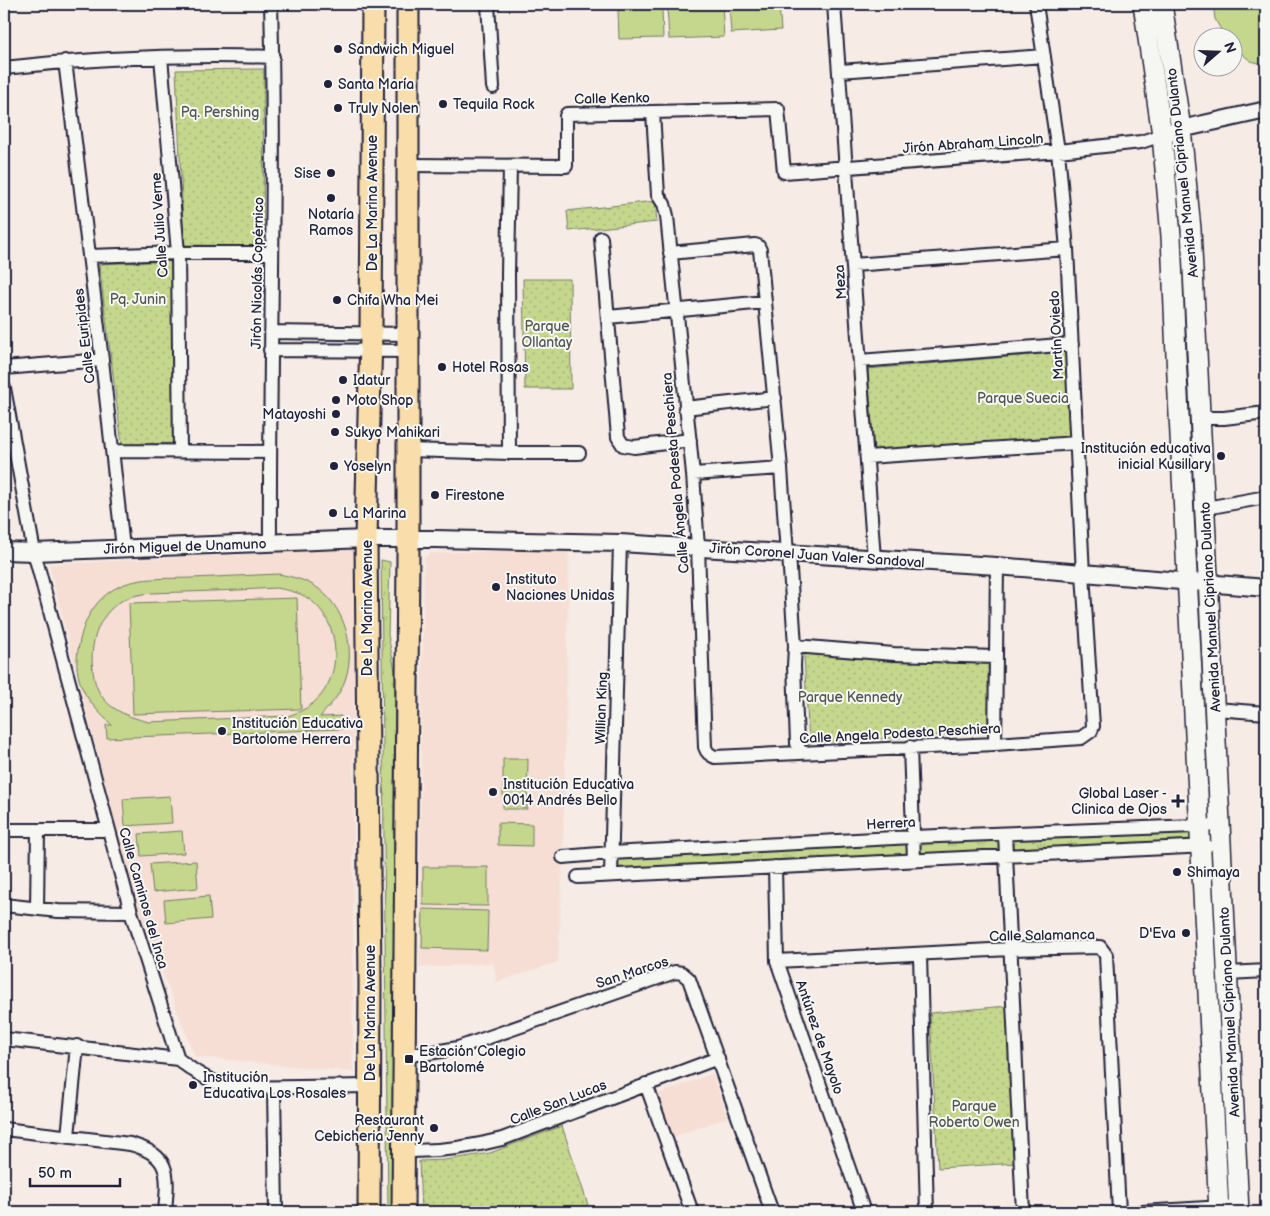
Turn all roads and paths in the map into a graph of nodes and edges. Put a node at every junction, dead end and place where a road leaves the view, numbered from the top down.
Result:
1 (271, 4) edge
2 (373, 4) edge
3 (408, 4) edge
4 (488, 4) edge
5 (834, 4) edge
6 (1036, 4) edge
7 (1143, 4) edge
8 (1162, 4) edge
9 (1044, 56) junction
10 (161, 57) junction
11 (273, 57) junction
12 (65, 61) junction
13 (4, 68) edge
14 (840, 71) junction
15 (493, 87) dead end
16 (1266, 110) edge
17 (653, 112) junction
18 (1181, 129) junction
19 (1162, 135) junction
20 (1058, 152) junction
21 (408, 165) junction
22 (510, 166) junction
23 (846, 168) junction
24 (784, 172) joint
25 (601, 238) dead end
26 (1067, 249) junction
27 (178, 253) junction
28 (272, 253) junction
29 (670, 253) junction
30 (89, 256) junction
31 (854, 265) junction
32 (765, 302) junction
33 (676, 310) junction
34 (608, 317) junction
35 (271, 332) junction
36 (371, 342) junction
37 (408, 342) junction
38 (1072, 344) junction
39 (270, 350) junction
40 (102, 360) junction
41 (860, 362) junction
42 (4, 368) edge
43 (4, 388) edge
44 (775, 398) junction
45 (685, 408) junction
46 (1266, 413) edge
47 (1201, 418) junction
48 (690, 440) junction
49 (1077, 443) junction
50 (9, 450) edge
51 (408, 450) junction
52 (112, 451) junction
53 (180, 451) junction
54 (269, 452) junction
55 (510, 453) junction
56 (579, 453) dead end
57 (867, 457) junction
58 (781, 468) junction
59 (693, 474) junction
60 (1266, 497) edge
61 (1206, 508) junction
62 (366, 539) junction
63 (408, 539) junction
64 (270, 543) junction
65 (620, 543) junction
66 (123, 548) junction
67 (698, 548) junction
68 (4, 551) edge
69 (34, 552) junction
70 (788, 554) junction
71 (874, 559) junction
72 (997, 566) junction
73 (1083, 574) junction
74 (1188, 582) junction
75 (1210, 584) junction
76 (1266, 588) edge
77 (795, 646) junction
78 (996, 657) junction
79 (1216, 709) junction
80 (1266, 714) edge
81 (1093, 726) joint
82 (995, 744) junction
83 (910, 747) junction
84 (706, 751) joint
85 (800, 752) junction
86 (1220, 824) junction
87 (1200, 825) junction
88 (4, 830) edge
89 (38, 830) junction
90 (109, 830) junction
91 (1005, 834) junction
92 (914, 837) junction
93 (1221, 845) junction
94 (1201, 846) junction
95 (611, 853) junction
96 (1006, 856) junction
97 (563, 857) dead end
98 (914, 860) junction
99 (775, 867) junction
100 (611, 874) junction
101 (578, 877) dead end
102 (4, 905) edge
103 (38, 908) junction
104 (131, 912) junction
105 (1010, 949) junction
106 (920, 955) junction
107 (777, 960) junction
108 (1266, 971) edge
109 (1228, 973) junction
110 (4, 1039) edge
111 (77, 1046) junction
112 (404, 1054) junction
113 (718, 1058) junction
114 (178, 1059) junction
115 (646, 1084) junction
116 (370, 1086) junction
117 (274, 1089) junction
118 (4, 1129) edge
119 (68, 1136) junction
120 (403, 1151) junction
121 (1239, 1209) edge
122 (1219, 1210) edge
123 (165, 1212) edge
124 (276, 1212) edge
125 (368, 1212) edge
126 (403, 1212) edge
127 (692, 1212) edge
128 (772, 1212) edge
129 (864, 1212) edge
130 (927, 1212) edge
131 (1023, 1212) edge
132 (1119, 1212) edge
133 (1142, 1212) edge

1 - 11 street, Jirón Nicolás Copérnico
2 - 36 main road, De La Marina Avenue
3 - 21 main road
4 - 15 street
5 - 14 street, Meza
6 - 9 street, Martín Oviedo
7 - 19 main road, Avenida Manuel Cipriano Dulanto
8 - 18 main road, Avenida Manuel Cipriano Dulanto
9 - 14 street
9 - 20 street, Martín Oviedo
10 - 11 street
10 - 12 street
10 - 27 street, Calle Julio Verne
11 - 28 street, Jirón Nicolás Copérnico
12 - 13 street
12 - 30 street, Calle Euripides
14 - 23 street, Meza
16 - 18 street
17 - 22 street, Calle Kenko
17 - 24 street, Calle Kenko
17 - 29 street, Calle Ángela Podesta Peschiera
18 - 19 street
18 - 47 main road, Avenida Manuel Cipriano Dulanto
19 - 20 street, Jirón Abraham Lincoln
19 - 74 main road, Avenida Manuel Cipriano Dulanto
20 - 23 street, Jirón Abraham Lincoln
20 - 26 street, Martín Oviedo
21 - 22 street, Calle Kenko
21 - 37 main road
22 - 55 street
23 - 24 street, Jirón Abraham Lincoln
23 - 31 street, Meza
25 - 34 street
26 - 31 street
26 - 38 street, Martín Oviedo
27 - 28 street
27 - 30 street
27 - 53 street, Calle Julio Verne
28 - 35 street, Jirón Nicolás Copérnico
29 - 32 street
29 - 33 street, Calle Ángela Podesta Peschiera
30 - 40 street, Calle Euripides
31 - 41 street, Meza
32 - 33 street
32 - 44 street
33 - 34 street
33 - 45 street, Calle Ángela Podesta Peschiera
34 - 48 street
35 - 36 street
35 - 39 street, Jirón Nicolás Copérnico
36 - 37 street
36 - 39 street
36 - 62 main road, De La Marina Avenue
37 - 51 main road
38 - 41 street
38 - 49 street, Martín Oviedo
39 - 54 street, Jirón Nicolás Copérnico
40 - 42 street
40 - 52 street, Calle Euripides
41 - 57 street, Meza
43 - 50 street, Calle Caminos del Inca
44 - 45 street
44 - 58 street
45 - 48 street, Calle Ángela Podesta Peschiera
46 - 47 street
47 - 61 main road, Avenida Manuel Cipriano Dulanto
48 - 59 street, Calle Ángela Podesta Peschiera
49 - 57 street
49 - 73 street, Martín Oviedo
50 - 69 street, Calle Caminos del Inca
51 - 55 street
51 - 63 main road
52 - 53 street
52 - 66 street, Calle Euripides
53 - 54 street
54 - 64 street, Jirón Nicolás Copérnico
55 - 56 street
57 - 71 street, Meza
58 - 59 street
58 - 70 street
59 - 67 street, Calle Ángela Podesta Peschiera
60 - 61 street
61 - 75 main road, Avenida Manuel Cipriano Dulanto
62 - 63 street, Jirón Coronel Juan Valer Sandoval
62 - 64 street, Jirón Miguel de Unamuno
62 - 116 main road, De La Marina Avenue
63 - 65 street, Jirón Coronel Juan Valer Sandoval
63 - 112 main road
64 - 66 street, Jirón Miguel de Unamuno
65 - 67 street, Jirón Coronel Juan Valer Sandoval
65 - 95 street, Willian King
66 - 69 street, Jirón Miguel de Unamuno
67 - 70 street, Jirón Coronel Juan Valer Sandoval
67 - 84 street, Calle Ángela Podesta Peschiera
68 - 69 street, Jirón Miguel de Unamuno
69 - 90 street, Calle Caminos del Inca
70 - 71 street, Jirón Coronel Juan Valer Sandoval
70 - 77 street
71 - 72 street, Jirón Coronel Juan Valer Sandoval
72 - 73 street, Jirón Coronel Juan Valer Sandoval
72 - 78 street
73 - 74 street, Jirón Coronel Juan Valer Sandoval
73 - 81 street, Martín Oviedo
74 - 75 street, Jirón Coronel Juan Valer Sandoval
74 - 87 main road, Avenida Manuel Cipriano Dulanto
75 - 76 street, Jirón Coronel Juan Valer Sandoval
75 - 79 main road, Avenida Manuel Cipriano Dulanto
77 - 78 street
77 - 85 street
78 - 82 street
79 - 80 street
79 - 86 main road, Avenida Manuel Cipriano Dulanto
81 - 82 street, Calle Angela Podesta Peschiera
82 - 83 street, Calle Angela Podesta Peschiera
83 - 85 street, Calle Angela Podesta Peschiera
83 - 92 street
84 - 85 street, Calle Angela Podesta Peschiera
86 - 87 street, Herrera
86 - 93 main road, Avenida Manuel Cipriano Dulanto
87 - 91 street, Herrera
87 - 94 main road, Avenida Manuel Cipriano Dulanto
88 - 89 street
89 - 90 street
89 - 103 street
90 - 104 street, Calle Caminos del Inca
91 - 92 street, Herrera
91 - 96 street
92 - 95 street, Herrera
92 - 98 street
93 - 94 street
93 - 109 main road, Avenida Manuel Cipriano Dulanto
94 - 96 street
94 - 122 main road, Avenida Manuel Cipriano Dulanto
95 - 97 street, Herrera
95 - 100 street, Willian King
96 - 98 street
96 - 105 street
98 - 99 street
99 - 100 street
99 - 107 street, Antúnez de Mayolo
100 - 101 street
102 - 103 street
103 - 104 street
104 - 114 street, Calle Caminos del Inca
105 - 106 street, Calle Salamanca
105 - 131 street
105 - 132 street, Calle Salamanca
106 - 107 street, Calle Salamanca
106 - 130 street
107 - 129 street, Antúnez de Mayolo
108 - 109 street
109 - 121 main road, Avenida Manuel Cipriano Dulanto
110 - 111 street
111 - 114 street
111 - 119 street
112 - 113 street, San Marcos
112 - 120 main road
113 - 115 street, Calle San Lucas
113 - 128 street, San Marcos
114 - 117 street
115 - 120 street, Calle San Lucas
115 - 127 street
116 - 117 street
116 - 125 main road, De La Marina Avenue
117 - 124 street
118 - 119 street
119 - 123 street
120 - 126 main road
121 - 122 street
122 - 133 street

